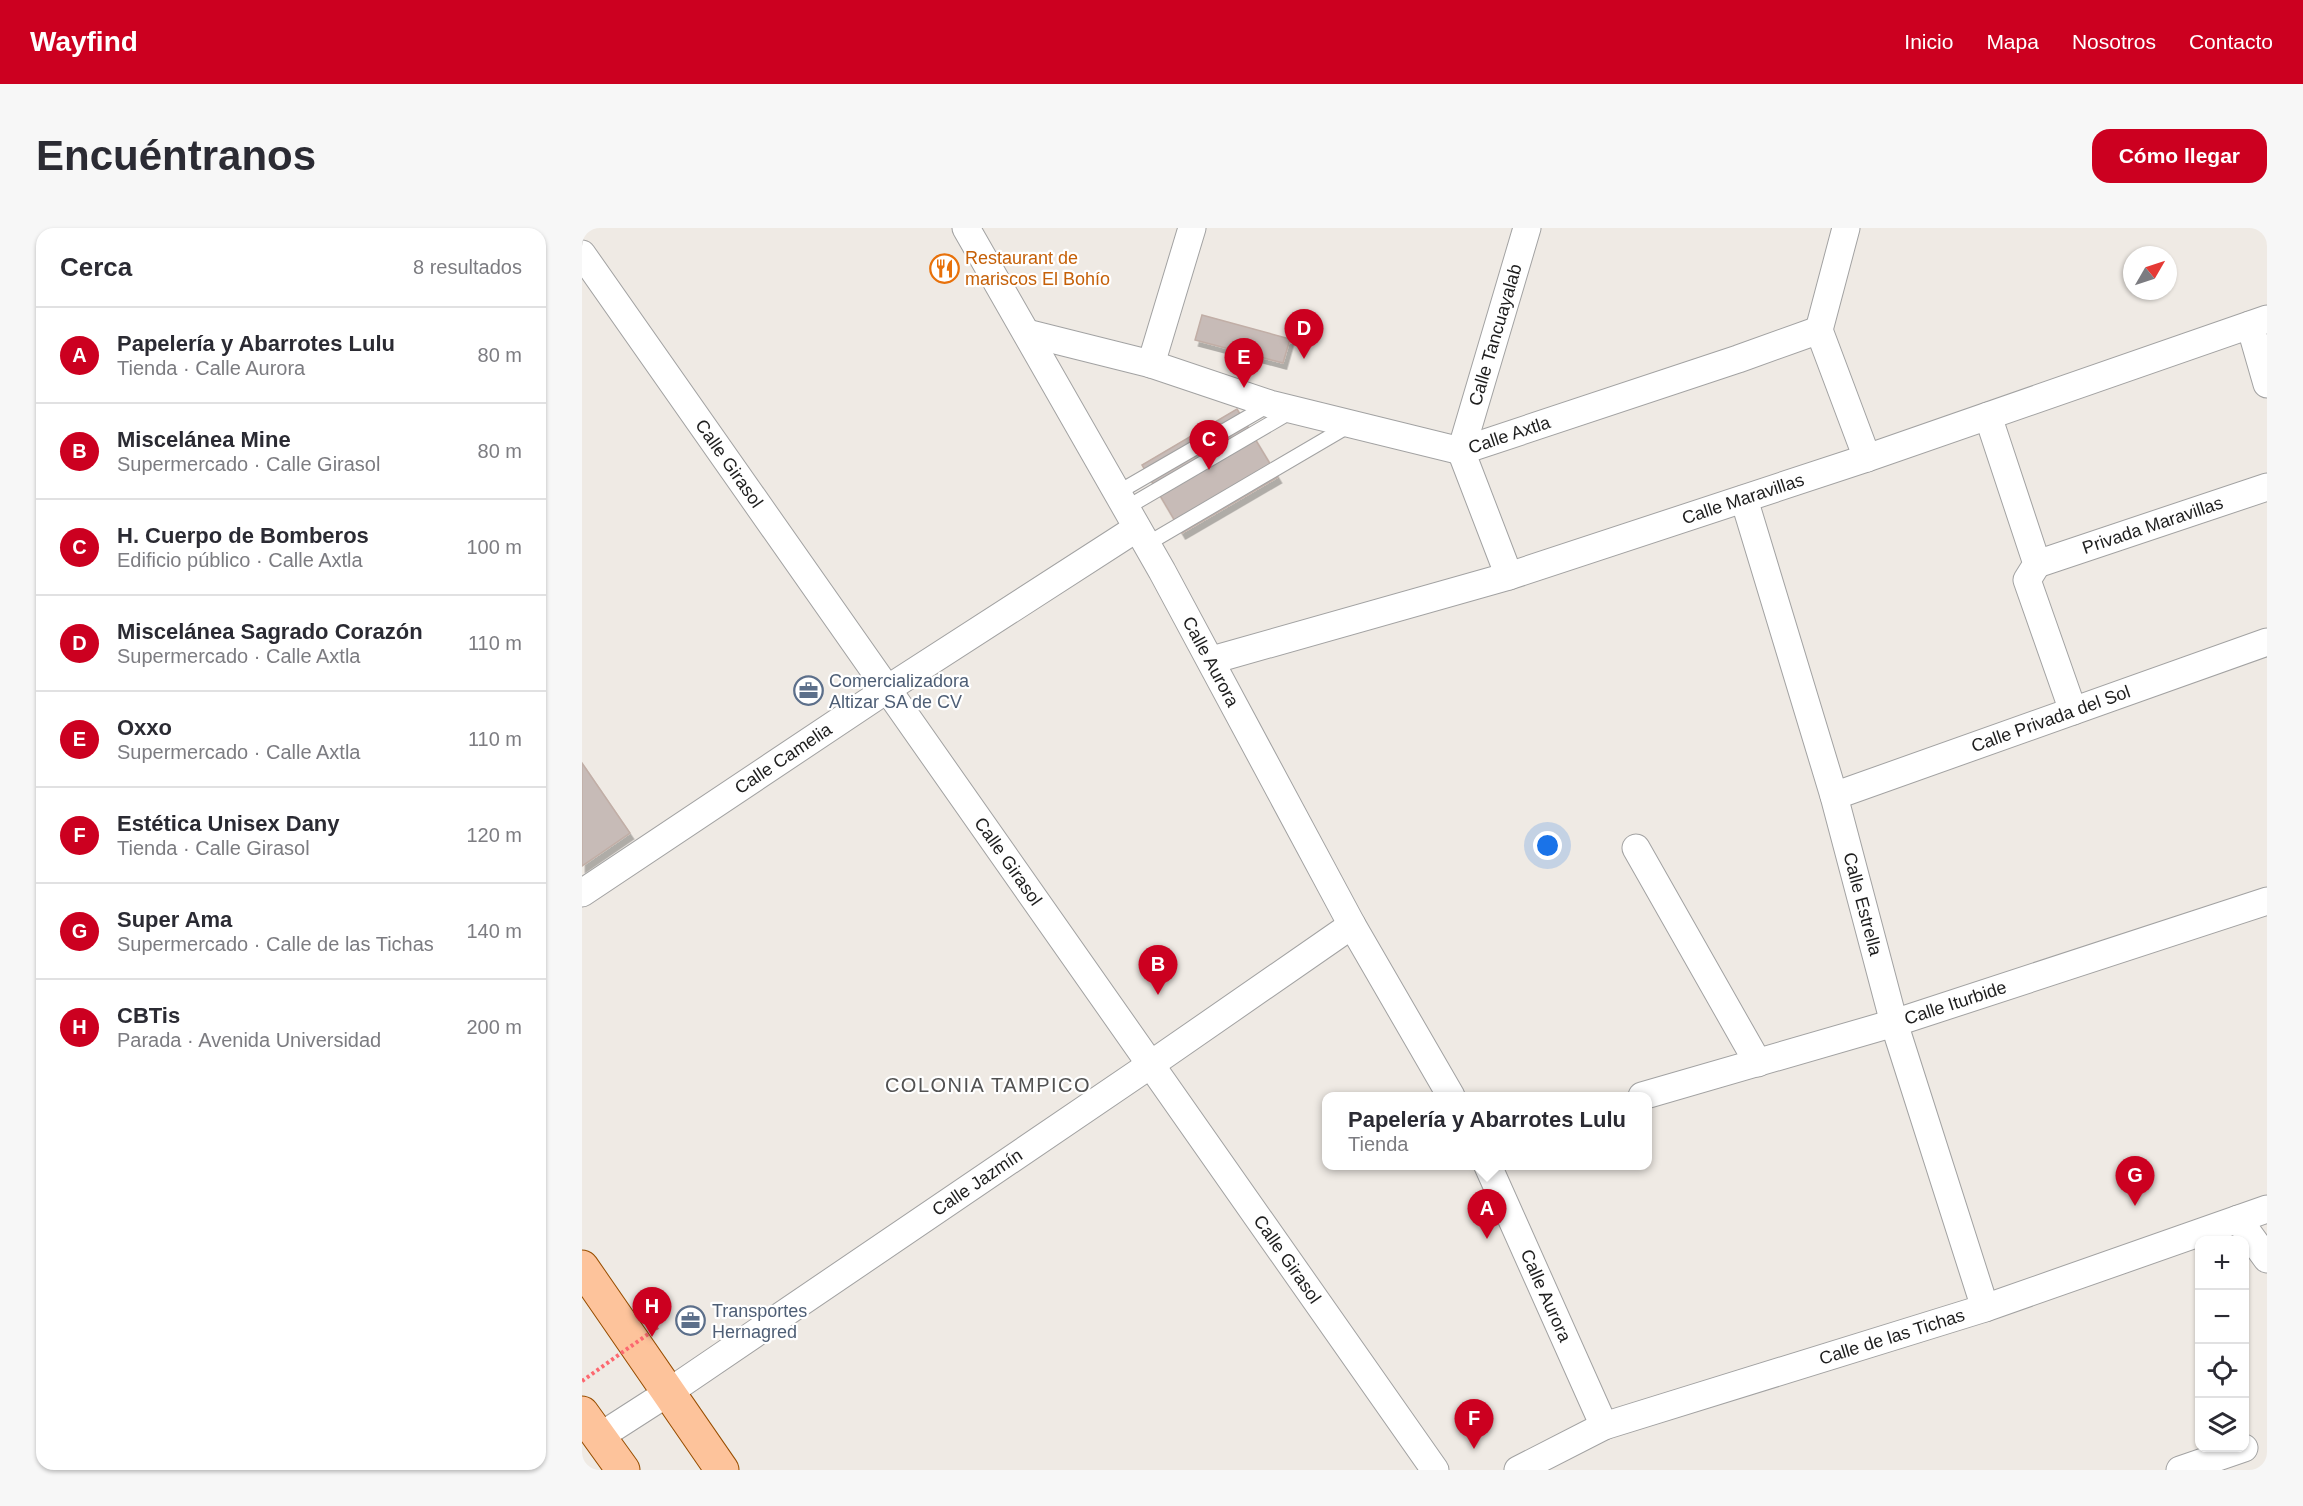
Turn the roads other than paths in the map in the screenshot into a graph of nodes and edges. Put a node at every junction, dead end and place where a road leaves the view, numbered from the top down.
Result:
1 (966, 228) edge
2 (1192, 228) edge
3 (1527, 228) edge
4 (1846, 228) edge
5 (582, 254) edge
6 (2258, 322) edge
7 (1819, 330) junction
8 (1027, 333) junction
9 (1151, 364) junction
10 (2267, 384) edge
11 (1282, 407) junction
12 (1988, 416) junction
13 (1352, 424) junction
14 (1461, 451) junction
15 (1867, 458) junction
16 (2267, 487) edge
17 (1744, 499) junction
18 (1132, 518) junction
19 (2037, 564) junction
20 (1509, 576) junction
21 (2267, 642) edge
22 (1212, 660) junction
23 (889, 688) junction
24 (2073, 711) junction
25 (1834, 796) junction
26 (1636, 848) dead end
27 (582, 893) edge
28 (2267, 901) edge
29 (1352, 925) junction
30 (1894, 1023) junction
31 (1758, 1063) junction
32 (1150, 1065) junction
33 (1449, 1092) edge
34 (1652, 1093) edge
35 (1490, 1170) edge
36 (2267, 1209) edge
37 (2238, 1219) junction
38 (2267, 1259) edge
39 (582, 1267) edge
40 (1985, 1308) junction
41 (669, 1392) junction
42 (591, 1425) edge
43 (1604, 1426) junction
44 (2267, 1440) edge
45 (2249, 1446) edge
46 (2232, 1452) edge
47 (623, 1470) edge
48 (722, 1470) edge
49 (1435, 1470) edge
50 (1518, 1470) edge
51 (2180, 1470) edge

1 - 8 street, Calle Aurora
2 - 9 street
3 - 14 street, Calle Tancuayalab
4 - 7 street
5 - 23 street, Calle Girasol
6 - 10 street
6 - 12 street, Calle Maravillas
7 - 14 street, Calle Axtla
7 - 15 street
8 - 9 street, Calle Axtla
8 - 18 street, Calle Aurora
9 - 11 street, Calle Axtla
11 - 13 street, Calle Axtla
11 - 18 lane
11 - 18 lane
12 - 15 street, Calle Maravillas
12 - 19 street
13 - 14 street, Calle Axtla
13 - 18 lane
14 - 20 street
15 - 17 street, Calle Maravillas
16 - 19 street, Privada Maravillas
17 - 20 street, Calle Maravillas
17 - 25 street, Calle Estrella
18 - 22 street, Calle Aurora
18 - 23 street, Calle Camelia
19 - 24 street
20 - 22 street, Calle Maravillas
21 - 24 street, Calle Privada del Sol
22 - 29 street, Calle Aurora
23 - 27 street, Calle Camelia
23 - 32 street, Calle Girasol
24 - 25 street, Calle Privada del Sol
25 - 30 street, Calle Estrella
26 - 31 street
28 - 30 street, Calle Iturbide
29 - 32 street, Calle Jazmín
29 - 33 street, Calle Aurora
30 - 31 street, Calle Iturbide
30 - 40 street, Calle Estrella
31 - 34 street, Calle Iturbide
32 - 41 street, Calle Jazmín
32 - 49 street, Calle Girasol
35 - 43 street, Calle Aurora
36 - 37 street, Calle de las Tichas
37 - 38 street
37 - 40 street, Calle de las Tichas
39 - 41 main road
40 - 43 street, Calle de las Tichas
41 - 42 street, Calle Jazmín
41 - 48 main road
42 - 47 main road
43 - 50 street, Calle de las Tichas
44 - 45 street
46 - 51 street

